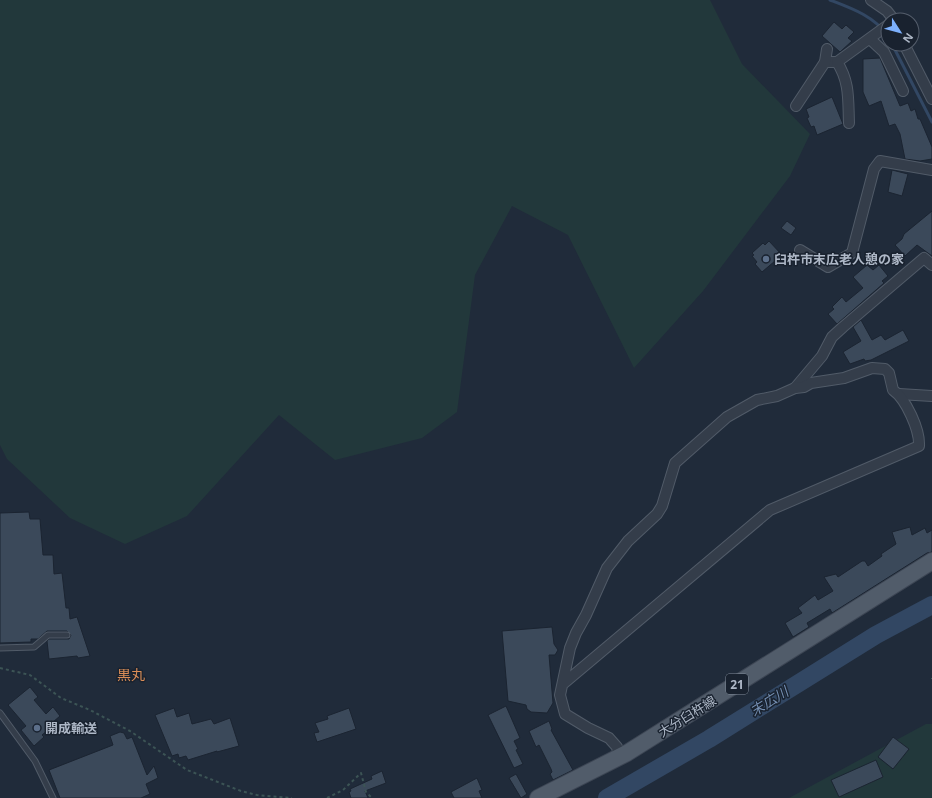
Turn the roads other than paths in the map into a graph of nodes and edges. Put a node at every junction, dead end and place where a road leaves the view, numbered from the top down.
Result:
1 (871, 0) edge
2 (888, 12) edge
3 (880, 32) edge
4 (873, 38) junction
5 (827, 49) dead end
6 (908, 52) edge
7 (825, 62) junction
8 (837, 62) junction
9 (903, 91) dead end
10 (932, 99) edge
11 (796, 106) dead end
12 (849, 123) dead end
13 (932, 170) edge
14 (800, 250) dead end
15 (932, 265) edge
16 (795, 388) junction
17 (899, 394) junction
18 (932, 396) edge
19 (932, 562) edge
20 (67, 635) dead end
21 (0, 648) edge
22 (563, 684) junction
23 (0, 713) edge
24 (619, 757) junction
25 (53, 798) edge
26 (538, 798) edge

1 - 2 street
3 - 4 street
4 - 8 street
4 - 9 street
5 - 7 street
6 - 10 street
7 - 8 street
7 - 11 street
8 - 12 street
13 - 14 street
15 - 16 street
16 - 17 street
16 - 22 street
17 - 18 street
17 - 22 street
19 - 24 main road, 大分臼杵線 / 21
20 - 21 lane
22 - 24 street
23 - 25 lane
24 - 26 main road, 大分臼杵線 / 21

